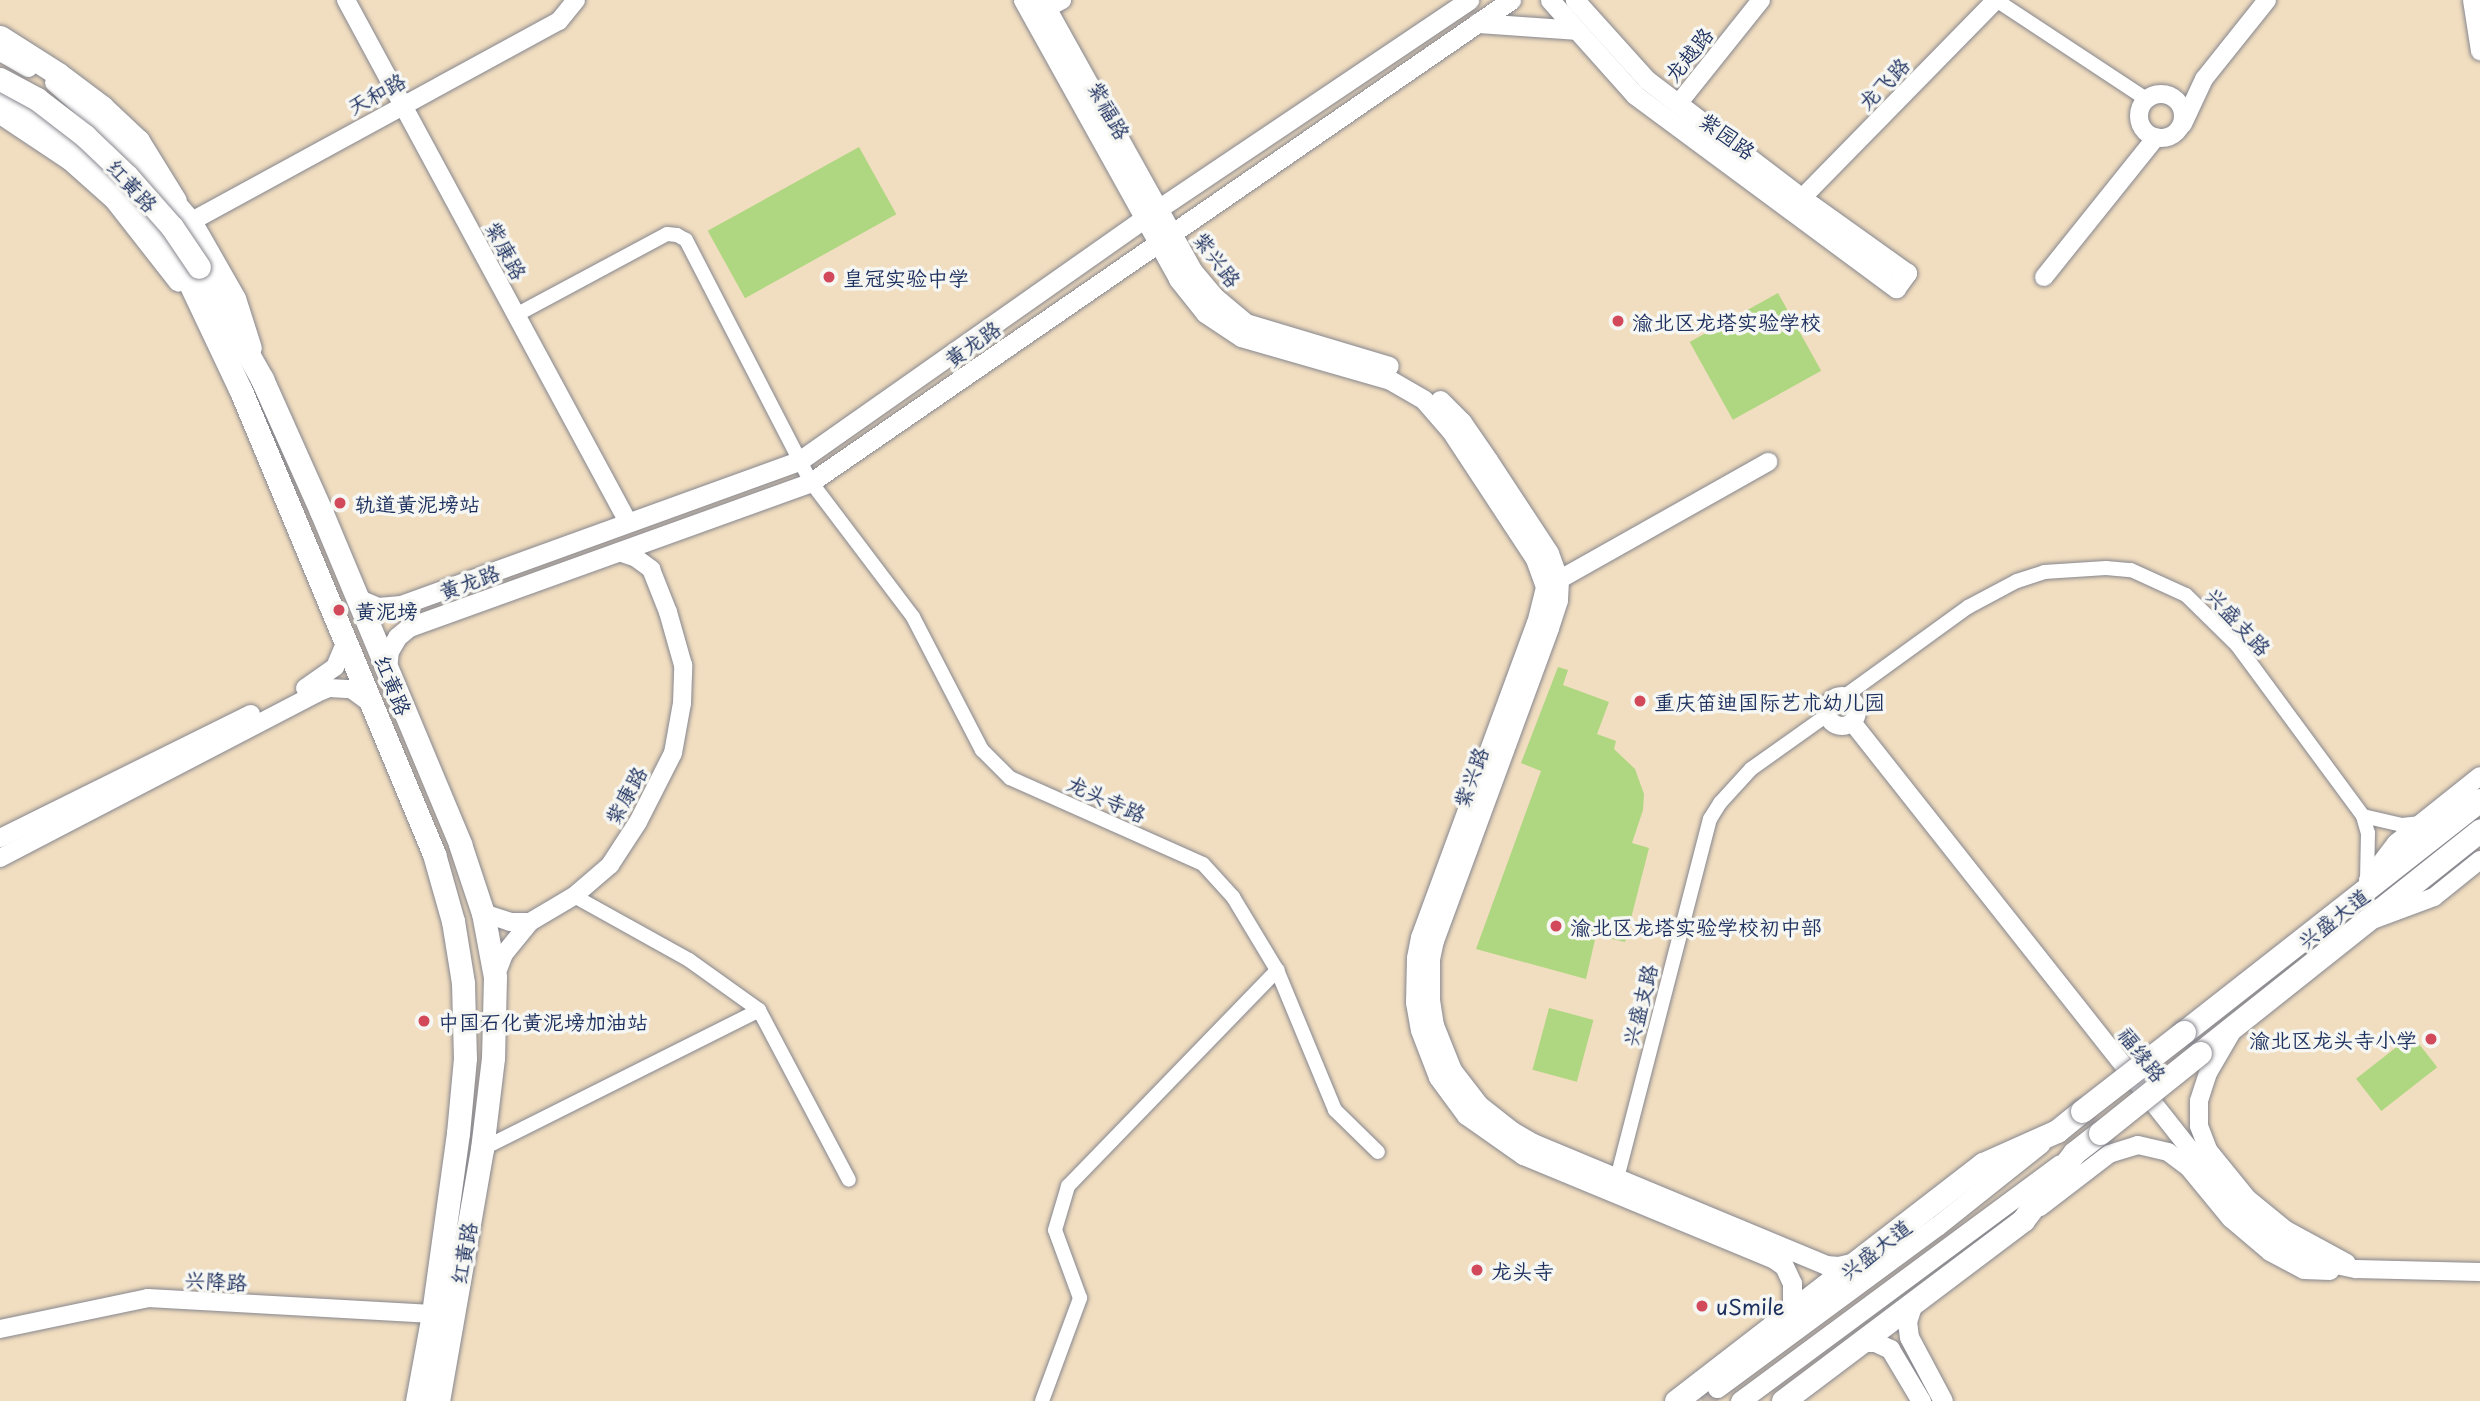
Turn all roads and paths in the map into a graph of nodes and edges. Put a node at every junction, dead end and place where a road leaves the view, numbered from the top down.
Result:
1 (346, 0) edge
2 (576, 0) edge
3 (1469, 0) edge
4 (1511, 0) edge
5 (1549, 0) edge
6 (1575, 0) edge
7 (1596, 0) edge
8 (1761, 0) edge
9 (1996, 0) edge
10 (2267, 0) edge
11 (2472, 0) edge
12 (1041, 5) edge
13 (1477, 23) junction
14 (1597, 24) junction
15 (1576, 30) junction
16 (0, 37) edge
17 (0, 51) edge
18 (2480, 51) edge
19 (0, 79) edge
20 (2204, 79) junction
21 (2167, 94) junction
22 (0, 97) edge
23 (2146, 99) junction
24 (1678, 104) junction
25 (402, 105) junction
26 (0, 114) edge
27 (2183, 124) junction
28 (2155, 137) junction
29 (1144, 183) junction
30 (1182, 193) junction
31 (1802, 198) junction
32 (175, 201) junction
33 (1152, 214) junction
34 (192, 220) junction
35 (1164, 237) junction
36 (193, 272) junction
37 (2044, 277) dead end
38 (516, 315) junction
39 (262, 379) junction
40 (242, 391) junction
41 (799, 461) junction
42 (1768, 462) dead end
43 (811, 482) junction
44 (628, 522) junction
45 (661, 537) junction
46 (619, 552) junction
47 (650, 569) junction
48 (1552, 584) junction
49 (359, 599) junction
50 (401, 605) junction
51 (409, 627) junction
52 (345, 643) junction
53 (387, 669) junction
54 (1845, 696) junction
55 (373, 706) junction
56 (1827, 715) junction
57 (1852, 723) junction
58 (2480, 776) edge
59 (2480, 800) edge
60 (2363, 816) junction
61 (2421, 823) junction
62 (2480, 830) edge
63 (0, 838) edge
64 (0, 858) edge
65 (2480, 860) edge
66 (2367, 882) junction
67 (573, 896) junction
68 (483, 913) junction
69 (2356, 914) junction
70 (530, 922) junction
71 (1277, 970) junction
72 (495, 977) junction
73 (759, 1010) junction
74 (2236, 1025) junction
75 (2057, 1130) junction
76 (482, 1149) junction
77 (1378, 1152) dead end
78 (2074, 1153) junction
79 (849, 1180) dead end
80 (1615, 1186) junction
81 (2023, 1220) junction
82 (1861, 1260) junction
83 (2356, 1269) junction
84 (2480, 1272) edge
85 (1913, 1303) junction
86 (433, 1314) junction
87 (1784, 1320) junction
88 (0, 1329) edge
89 (1860, 1342) junction
90 (1706, 1390) edge
91 (417, 1401) edge
92 (438, 1401) edge
93 (1042, 1401) edge
94 (1676, 1401) edge
95 (1740, 1401) edge
96 (1783, 1401) edge
97 (1921, 1401) edge
98 (1943, 1401) edge

1 - 25 street, 紫康路
2 - 25 street, 天和路
3 - 30 main road, 黄龙路
4 - 13 main road, 黄龙路
5 - 15 main road, 紫园路
6 - 14 main road, 紫园路
7 - 14 main road
8 - 24 street, 龙越路
9 - 23 street
9 - 31 street, 龙飞路
10 - 20 street
11 - 18 street
12 - 29 main road, 紫福路
12 - 33 main road, 紫福路
13 - 15 main road
13 - 35 main road, 黄龙路
14 - 24 main road, 紫园路
15 - 31 main road, 紫园路
16 - 32 main road
17 - 32 main road
19 - 36 main road, 红黄路, bridge
20 - 21 street
20 - 27 street
21 - 23 street
21 - 27 street
22 - 36 main road, 红黄路
23 - 28 street
24 - 31 main road, 紫园路
25 - 34 street, 天和路
25 - 38 street, 紫康路
26 - 40 main road
27 - 28 street
28 - 37 street
29 - 30 main road
29 - 33 main road, 紫福路
30 - 33 main road, 黄龙路
32 - 34 main road
33 - 35 main road, 紫福路
33 - 41 main road, 黄龙路
34 - 39 main road
35 - 43 main road, 黄龙路
35 - 48 main road, 紫兴路
36 - 39 main road, 红黄路
36 - 40 main road, 红黄路
38 - 41 street, 龙头寺路
38 - 44 street, 紫康路
39 - 49 main road, 红黄路
40 - 52 main road, 红黄路
41 - 43 street, 龙头寺路
41 - 44 main road, 黄龙路
42 - 48 street
43 - 45 main road, 黄龙路
43 - 71 street, 龙头寺路
44 - 50 main road, 黄龙路
45 - 46 main road, 黄龙路
45 - 47 street
46 - 47 street
46 - 51 main road, 黄龙路
47 - 67 street, 紫康路
48 - 80 main road, 紫兴路
49 - 50 main road
49 - 53 main road, 红黄路
50 - 51 main road
51 - 53 main road
52 - 55 main road, 红黄路
52 - 63 street
53 - 68 main road, 红黄路
54 - 56 street
54 - 57 street, 福缘路
54 - 60 street, 兴盛支路
55 - 64 street
55 - 86 main road, 红黄路
56 - 57 street
56 - 80 street, 兴盛支路
57 - 83 street, 福缘路
58 - 61 street
59 - 69 main road, 兴盛大道
60 - 61 street
60 - 66 street
61 - 66 street
62 - 69 main road, 兴盛大道
65 - 69 street
66 - 69 street
67 - 70 street, 紫康路
67 - 73 street
68 - 70 street
68 - 72 main road, 红黄路
69 - 74 main road, 兴盛大道
69 - 75 main road, 兴盛大道, bridge
70 - 72 street, 紫康路
71 - 77 street, 龙头寺路
71 - 93 street
72 - 76 main road, 红黄路
73 - 76 street
73 - 79 street
74 - 78 main road, 兴盛大道, bridge
74 - 83 street
75 - 82 main road, 兴盛大道
75 - 90 main road
76 - 92 main road, 红黄路
78 - 81 main road
78 - 95 main road
80 - 82 main road, 紫兴路
80 - 87 main road, 紫兴路
81 - 83 street
81 - 85 main road
82 - 87 main road, 兴盛大道
83 - 84 street, 福缘路
85 - 89 main road
85 - 98 main road
86 - 88 street, 兴降路
86 - 91 main road, 红黄路
87 - 90 main road, 兴盛大道
89 - 96 main road
89 - 97 main road
90 - 94 main road, 兴盛大道

